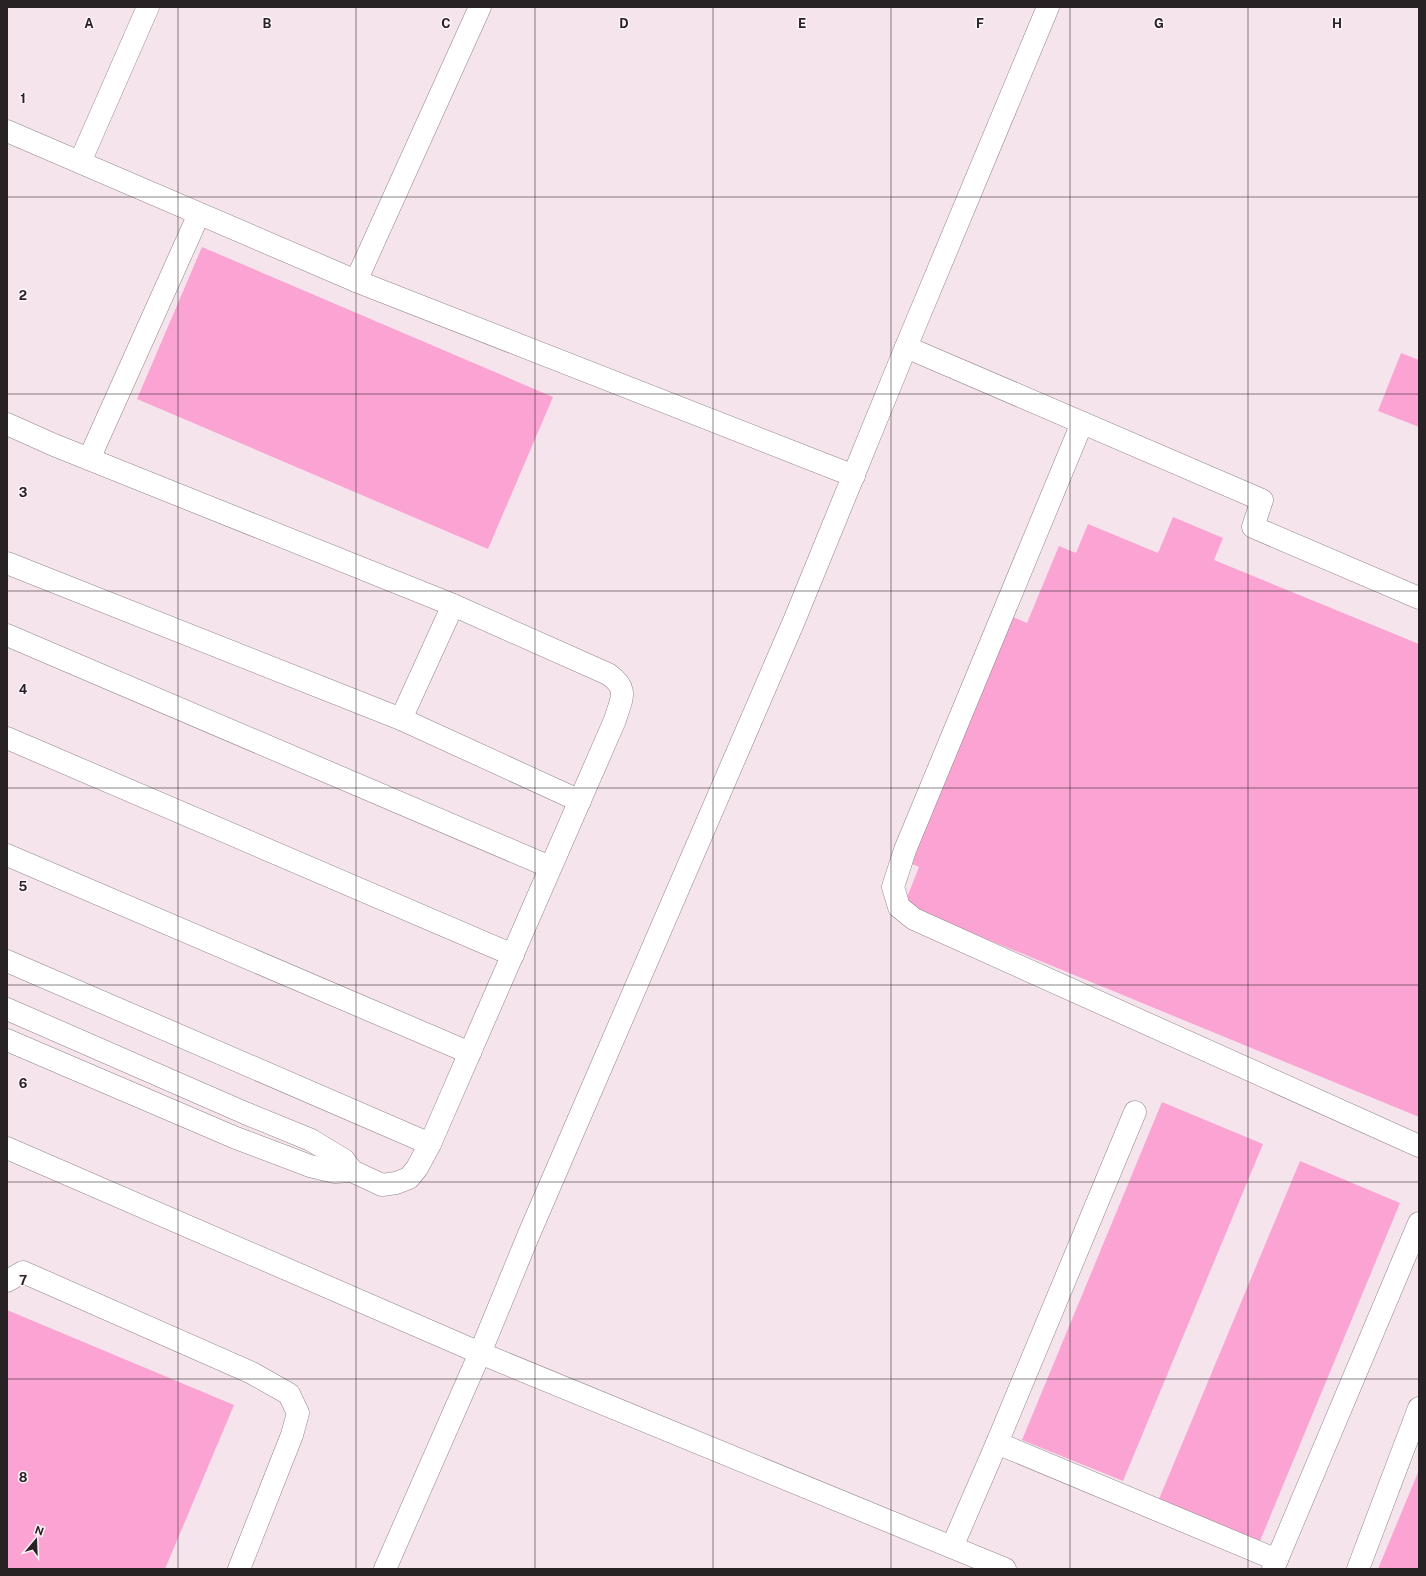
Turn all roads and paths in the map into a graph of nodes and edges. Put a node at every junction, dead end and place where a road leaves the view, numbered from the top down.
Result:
1 (148, 7) edge
2 (480, 7) edge
3 (1048, 7) edge
4 (7, 131) edge
5 (80, 162) junction
6 (200, 214) junction
7 (356, 281) junction
8 (906, 347) junction
9 (1082, 423) junction
10 (7, 424) edge
11 (89, 459) junction
12 (854, 476) junction
13 (7, 563) edge
14 (1419, 598) edge
15 (452, 605) junction
16 (7, 635) edge
17 (401, 719) junction
18 (7, 738) edge
19 (580, 801) junction
20 (7, 855) edge
21 (550, 867) junction
22 (513, 955) junction
23 (7, 961) edge
24 (7, 1009) edge
25 (7, 1040) edge
26 (470, 1053) junction
27 (1135, 1112) dead end
28 (430, 1144) junction
29 (1419, 1146) edge
30 (7, 1148) edge
31 (352, 1171) junction
32 (1419, 1222) edge
33 (7, 1281) edge
34 (480, 1353) junction
35 (1419, 1408) edge
36 (997, 1443) junction
37 (952, 1547) junction
38 (1275, 1565) edge
39 (239, 1569) edge
40 (385, 1569) edge
41 (1005, 1569) edge
42 (1358, 1569) edge

1 - 5 street
2 - 7 street
3 - 8 street
4 - 5 street
5 - 6 street
6 - 7 street
6 - 11 street
7 - 12 street
8 - 9 street
8 - 12 street
9 - 14 street
9 - 29 street
10 - 11 street
11 - 15 street
12 - 34 street
13 - 17 street
15 - 17 street
15 - 19 street
16 - 21 street
17 - 19 street
18 - 22 street
19 - 21 street
20 - 26 street
21 - 22 street
22 - 26 street
23 - 28 street
24 - 31 street
25 - 31 street
26 - 28 street
27 - 36 street
28 - 31 street
30 - 34 street
32 - 38 street
33 - 39 street
34 - 37 street
34 - 40 street
35 - 42 street
36 - 37 street
36 - 38 street
37 - 41 street

